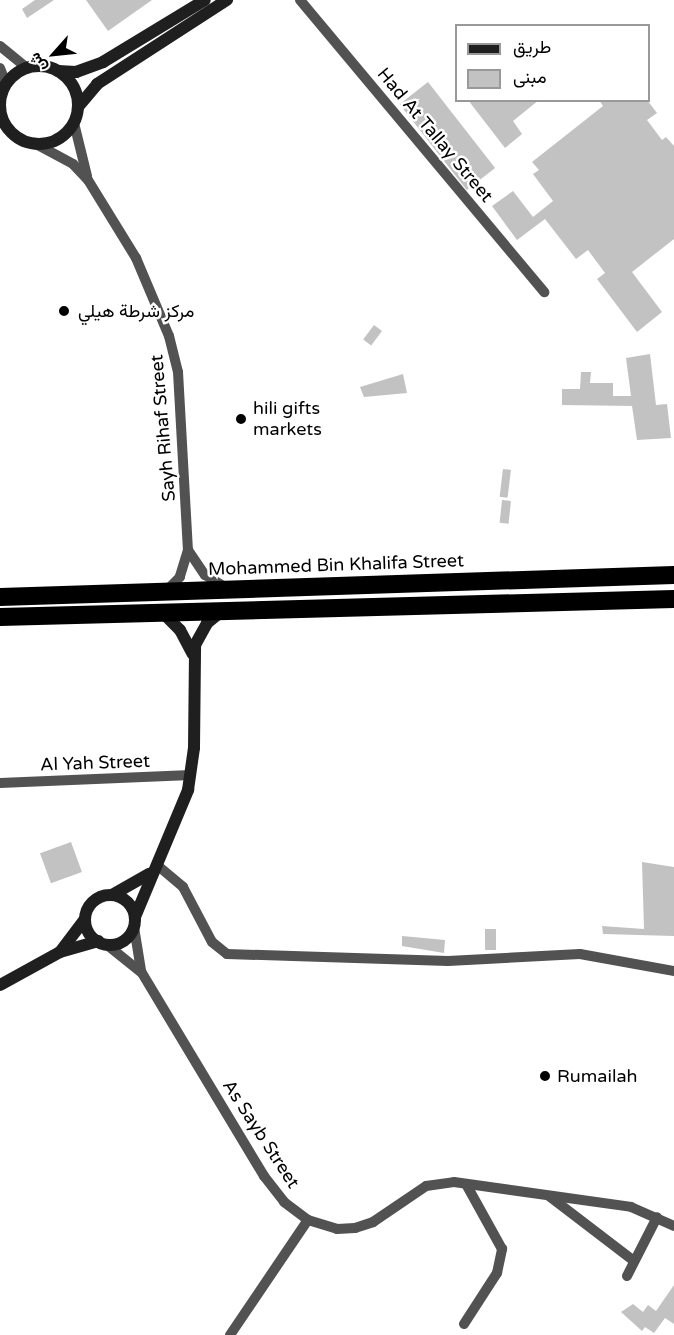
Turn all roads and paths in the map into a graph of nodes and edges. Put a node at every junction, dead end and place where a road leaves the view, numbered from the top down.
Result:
1 (184, 0) edge
2 (205, 0) edge
3 (227, 0) edge
4 (300, 0) edge
5 (184, 13) junction
6 (0, 46) edge
7 (0, 68) edge
8 (27, 68) junction
9 (58, 71) junction
10 (3, 88) edge
11 (78, 107) junction
12 (74, 123) junction
13 (5, 130) edge
14 (36, 144) junction
15 (88, 180) junction
16 (544, 292) dead end
17 (188, 550) junction
18 (674, 575) edge
19 (232, 589) junction
20 (166, 591) junction
21 (0, 597) edge
22 (674, 599) edge
23 (228, 609) junction
24 (161, 612) junction
25 (0, 617) edge
26 (193, 654) junction
27 (191, 775) junction
28 (0, 783) edge
29 (156, 867) junction
30 (112, 895) junction
31 (86, 919) junction
32 (134, 922) junction
33 (102, 942) junction
34 (60, 952) junction
35 (674, 971) edge
36 (142, 974) junction
37 (0, 985) edge
38 (466, 1184) junction
39 (549, 1196) junction
40 (657, 1216) junction
41 (308, 1220) junction
42 (674, 1226) edge
43 (634, 1262) junction
44 (627, 1276) dead end
45 (464, 1324) dead end
46 (230, 1335) edge

1 - 5 street
2 - 5 street
3 - 11 street
4 - 16 street, Had At Tallay Street
5 - 9 street
6 - 8 street
7 - 10 street
8 - 9 street
8 - 10 street
9 - 11 street
10 - 13 street
11 - 12 street
12 - 14 street
12 - 15 street, Sayh Rihaf Street
13 - 14 street
14 - 15 street, Sayh Rihaf Street
15 - 17 street, Sayh Rihaf Street
17 - 19 street, Sayh Rihaf Street
17 - 20 street, Sayh Rihaf Street
18 - 19 highway, Mohammed Bin Khalifa Street
19 - 20 highway, Mohammed Bin Khalifa Street
20 - 21 highway, Mohammed Bin Khalifa Street
22 - 23 highway
23 - 24 highway
23 - 26 street
24 - 25 highway
24 - 26 street
26 - 27 street
27 - 28 street, Al Yah Street
27 - 29 street
29 - 30 street
29 - 32 street
29 - 35 street
30 - 31 street
30 - 32 street
31 - 33 street
31 - 34 street
32 - 33 street
32 - 36 street, As Sayb Street
33 - 34 street
33 - 36 street, As Sayb Street
34 - 37 street
36 - 41 street, As Sayb Street
38 - 39 street, As Sayb Street
38 - 41 street, As Sayb Street
38 - 45 street
39 - 40 street, As Sayb Street
39 - 43 street
40 - 42 street, As Sayb Street
40 - 43 street
41 - 46 street
43 - 44 street

